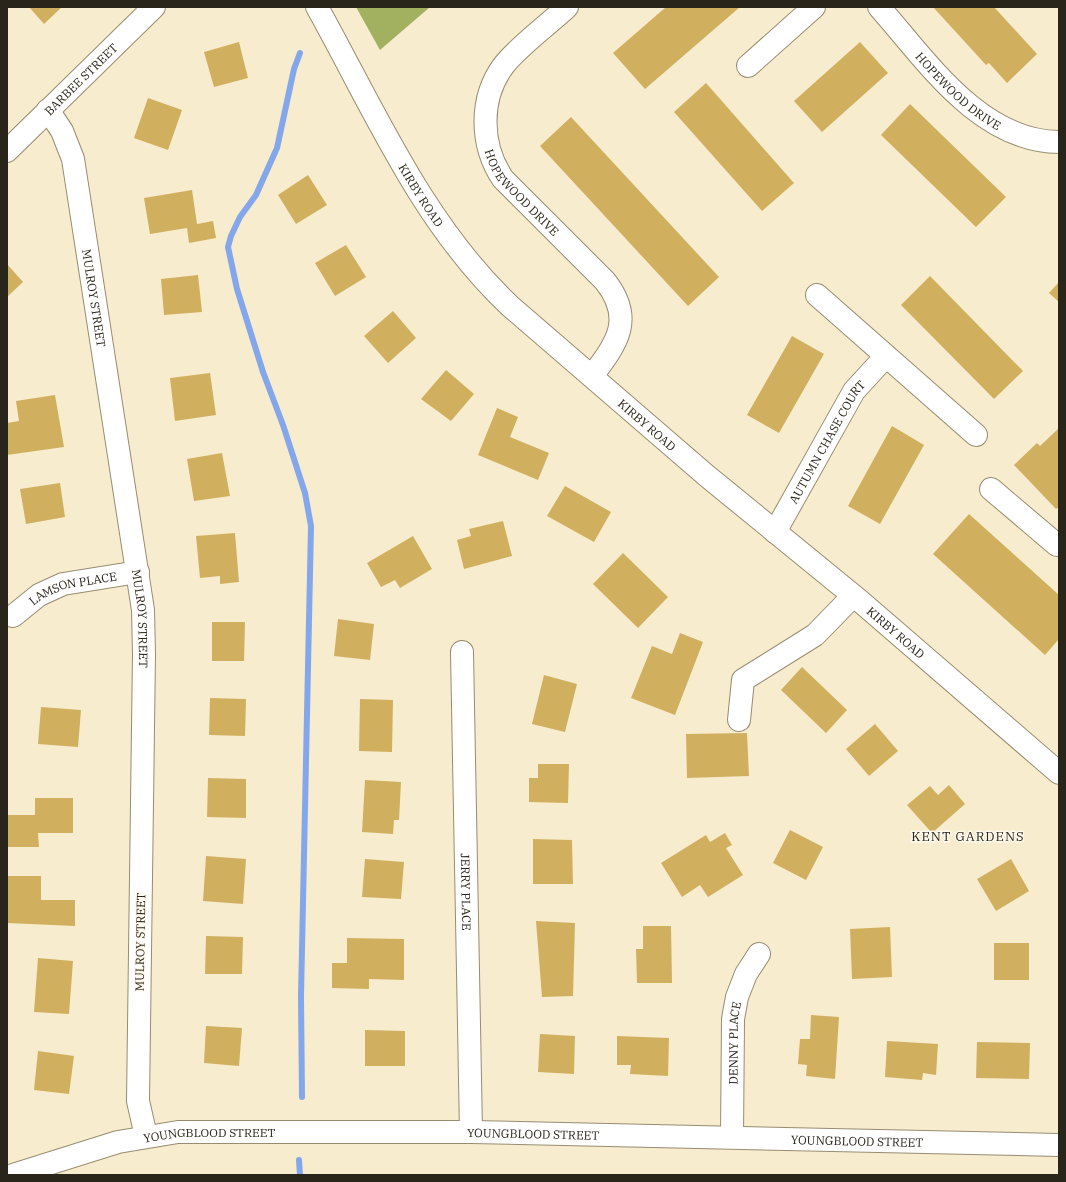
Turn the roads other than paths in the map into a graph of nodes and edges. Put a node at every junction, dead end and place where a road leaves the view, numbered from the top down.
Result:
1 (154, 7) edge
2 (317, 7) edge
3 (567, 7) edge
4 (814, 7) edge
5 (879, 7) edge
6 (748, 66) dead end
7 (48, 110) junction
8 (1059, 142) edge
9 (7, 151) edge
10 (817, 295) dead end
11 (886, 356) junction
12 (592, 376) junction
13 (976, 435) dead end
14 (991, 489) dead end
15 (775, 532) junction
16 (1058, 545) edge
17 (138, 572) junction
18 (853, 596) junction
19 (13, 616) dead end
20 (462, 652) dead end
21 (739, 720) dead end
22 (1059, 773) edge
23 (759, 954) dead end
24 (471, 1132) junction
25 (146, 1136) junction
26 (732, 1138) junction
27 (1059, 1145) edge
28 (13, 1175) edge

1 - 7 street, BARBEE STREET
2 - 12 street, KIRBY ROAD
3 - 12 street, HOPEWOOD DRIVE
4 - 6 street
5 - 8 street, HOPEWOOD DRIVE
7 - 9 street, BARBEE STREET
7 - 17 street, MULROY STREET
10 - 11 street
11 - 13 street
11 - 15 street, AUTUMN CHASE COURT
12 - 15 street, KIRBY ROAD
14 - 16 street
15 - 18 street, KIRBY ROAD
17 - 19 street, LAMSON PLACE
17 - 25 street, MULROY STREET
18 - 21 street
18 - 22 street, KIRBY ROAD
20 - 24 street, JERRY PLACE
23 - 26 street, DENNY PLACE
24 - 25 street, YOUNGBLOOD STREET
24 - 26 street, YOUNGBLOOD STREET
25 - 28 street, YOUNGBLOOD STREET
26 - 27 street, YOUNGBLOOD STREET

